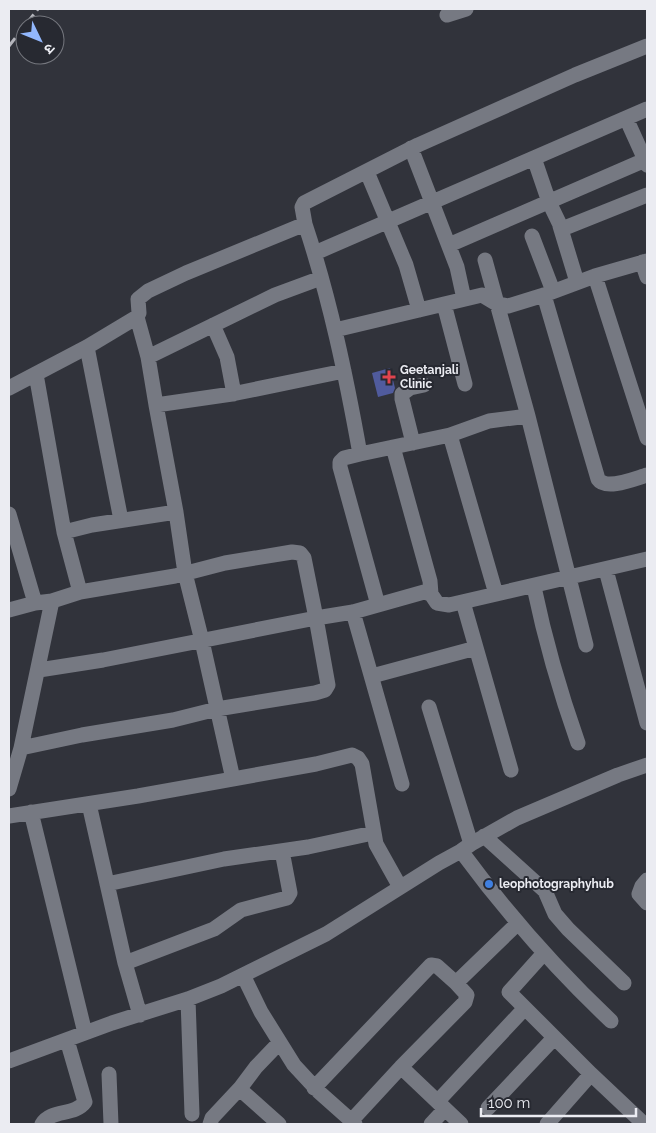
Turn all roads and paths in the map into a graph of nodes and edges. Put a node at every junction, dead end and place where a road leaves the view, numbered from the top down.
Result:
1 (466, 9) edge
2 (447, 15) dead end
3 (647, 46) edge
4 (647, 108) edge
5 (626, 118) junction
6 (411, 148) junction
7 (534, 158) junction
8 (647, 162) edge
9 (367, 172) junction
10 (647, 195) edge
11 (433, 202) junction
12 (549, 202) junction
13 (388, 221) junction
14 (305, 224) junction
15 (560, 226) junction
16 (532, 236) dead end
17 (449, 245) junction
18 (314, 253) junction
19 (485, 260) dead end
20 (645, 261) edge
21 (595, 276) junction
22 (647, 277) edge
23 (322, 278) junction
24 (577, 282) junction
25 (549, 293) junction
26 (464, 299) junction
27 (444, 304) junction
28 (497, 304) junction
29 (419, 310) junction
30 (137, 317) junction
31 (213, 325) junction
32 (335, 330) junction
33 (87, 347) junction
34 (148, 357) junction
35 (344, 371) junction
36 (36, 374) junction
37 (465, 384) dead end
38 (424, 385) dead end
39 (9, 388) edge
40 (234, 394) junction
41 (156, 405) junction
42 (528, 416) junction
43 (450, 435) junction
44 (647, 438) edge
45 (413, 443) junction
46 (393, 447) junction
47 (360, 454) junction
48 (647, 475) edge
49 (176, 512) junction
50 (9, 514) edge
51 (121, 520) junction
52 (64, 532) junction
53 (647, 559) edge
54 (606, 570) junction
55 (185, 573) junction
56 (570, 578) junction
57 (534, 587) junction
58 (80, 592) junction
59 (431, 594) junction
60 (496, 594) junction
61 (52, 601) junction
62 (463, 602) junction
63 (35, 603) junction
64 (378, 605) junction
65 (9, 610) edge
66 (352, 612) junction
67 (316, 618) junction
68 (202, 641) junction
69 (586, 645) dead end
70 (476, 648) junction
71 (39, 670) junction
72 (372, 676) junction
73 (429, 708) dead end
74 (217, 709) junction
75 (647, 723) edge
76 (578, 743) dead end
77 (21, 748) junction
78 (647, 765) edge
79 (511, 770) dead end
80 (232, 779) junction
81 (402, 784) dead end
82 (9, 789) edge
83 (89, 804) junction
84 (31, 812) junction
85 (9, 816) edge
86 (373, 834) junction
87 (472, 844) junction
88 (282, 851) junction
89 (647, 880) edge
90 (107, 884) junction
91 (400, 887) junction
92 (647, 903) edge
93 (518, 923) junction
94 (544, 953) junction
95 (125, 963) junction
96 (243, 975) junction
97 (456, 983) junction
98 (624, 983) dead end
99 (188, 999) junction
100 (524, 1009) junction
101 (140, 1015) junction
102 (611, 1021) dead end
103 (85, 1033) junction
104 (554, 1038) junction
105 (67, 1040) junction
106 (279, 1043) junction
107 (9, 1061) edge
108 (401, 1067) junction
109 (109, 1074) dead end
110 (591, 1074) junction
111 (241, 1087) junction
112 (314, 1088) junction
113 (110, 1093) junction
114 (85, 1099) junction
115 (441, 1105) junction
116 (488, 1108) dead end
117 (192, 1114) dead end
118 (66, 1118) edge
119 (353, 1122) edge
120 (40, 1123) edge
121 (111, 1124) edge
122 (210, 1124) edge
123 (279, 1124) edge
124 (431, 1124) edge
125 (461, 1124) edge
126 (547, 1124) edge
127 (644, 1124) edge

1 - 2 street
3 - 6 street
4 - 5 street
5 - 7 street
5 - 8 street
6 - 9 street
6 - 11 street
7 - 11 street
7 - 12 street
8 - 12 street
9 - 13 street
9 - 14 street
10 - 15 street
11 - 13 street
11 - 17 street
12 - 15 street
12 - 17 street
13 - 18 street
13 - 29 street
14 - 18 street
14 - 30 street
15 - 24 street
16 - 25 street
17 - 26 street
18 - 23 street
19 - 28 street
20 - 21 street
20 - 22 street
21 - 24 street
21 - 44 street
23 - 31 street
23 - 32 street
24 - 25 street
25 - 28 street
25 - 48 street
26 - 27 street
26 - 28 street
27 - 29 street
27 - 37 street
28 - 42 street
29 - 32 street
30 - 33 street
30 - 34 street
31 - 34 street
31 - 40 street
32 - 35 street
33 - 36 street
33 - 51 street
34 - 41 street
35 - 40 street
35 - 47 street
36 - 39 street
36 - 52 street
38 - 45 street
40 - 41 street
41 - 49 street
42 - 43 street
42 - 56 street
43 - 45 street
43 - 60 street
45 - 46 street
46 - 47 street
46 - 59 street
47 - 64 street
49 - 51 street
49 - 55 street
50 - 63 street
51 - 52 street
52 - 58 street
53 - 54 street
54 - 56 street
54 - 75 street
55 - 58 street
55 - 67 street
55 - 68 street
56 - 57 street
56 - 69 street
57 - 60 street
57 - 76 street
58 - 61 street
59 - 62 street
59 - 64 street
60 - 62 street
61 - 63 street
61 - 71 street
62 - 70 street
63 - 65 street
64 - 66 street
66 - 67 street
66 - 72 street
67 - 68 street
67 - 74 street
68 - 71 street
68 - 74 street
70 - 72 street
70 - 79 street
71 - 77 street
72 - 81 street
73 - 87 street
74 - 77 street
74 - 80 street
77 - 82 street
78 - 87 street
80 - 83 street
80 - 86 street
83 - 84 street
83 - 90 street
84 - 85 street
84 - 103 street
86 - 88 street
86 - 91 street
87 - 91 street
87 - 93 street
87 - 98 street
88 - 90 street
88 - 95 street
89 - 92 street
90 - 95 street
91 - 96 street
93 - 94 street
93 - 97 street
94 - 100 street
94 - 102 street
95 - 101 street
96 - 99 street
96 - 106 street
97 - 108 street
97 - 112 street
99 - 101 street
99 - 117 street
100 - 104 street
100 - 115 street
101 - 103 street
103 - 105 street
104 - 110 street
104 - 116 street
105 - 107 street
105 - 114 street
106 - 111 street
106 - 112 street
108 - 115 street
108 - 119 street
109 - 113 street
110 - 126 street
110 - 127 street
111 - 122 street
111 - 123 street
112 - 119 street
113 - 114 street
113 - 121 street
114 - 118 street
115 - 124 street
115 - 125 street
118 - 120 street

